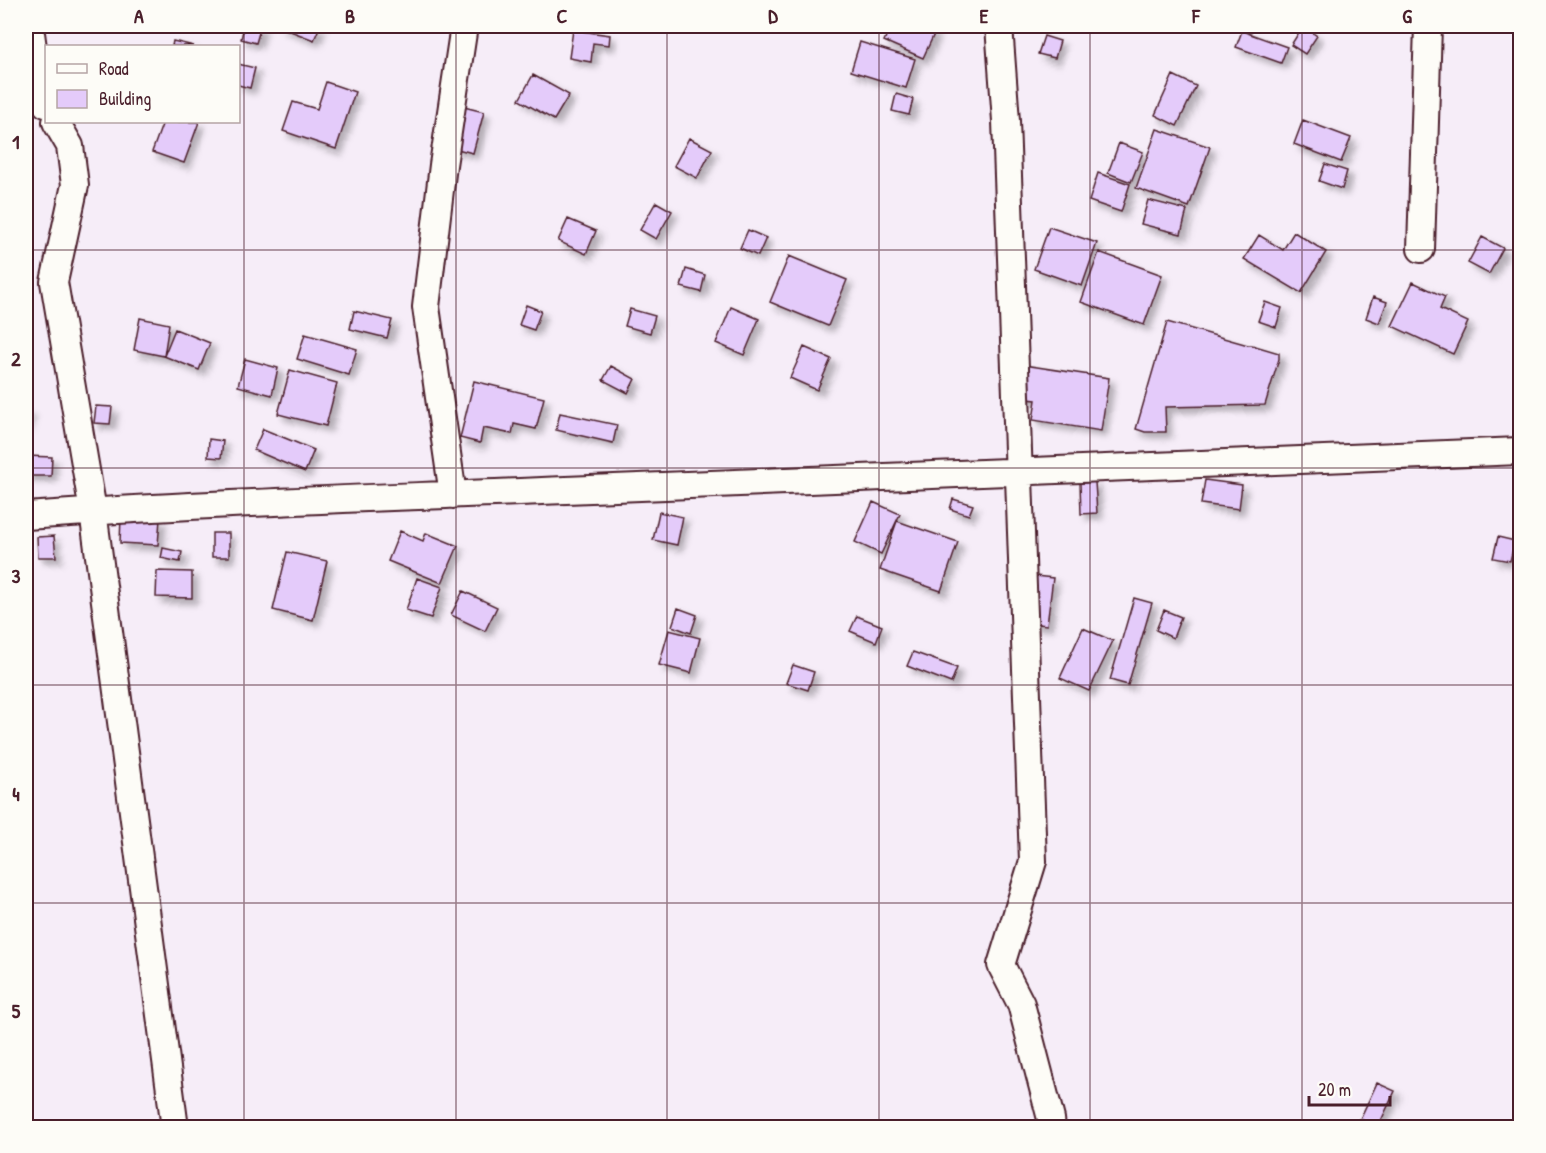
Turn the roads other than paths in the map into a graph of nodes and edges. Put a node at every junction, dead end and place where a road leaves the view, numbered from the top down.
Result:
1 (30, 26) edge
2 (464, 26) edge
3 (999, 26) edge
4 (1428, 26) edge
5 (45, 102) edge
6 (57, 123) edge
7 (1420, 249) dead end
8 (1521, 451) edge
9 (1019, 470) junction
10 (453, 495) junction
11 (93, 511) junction
12 (26, 516) edge
13 (175, 1128) edge
14 (1052, 1128) edge

1 - 5 street
2 - 10 street
3 - 9 street
4 - 7 street
6 - 11 street
8 - 9 street
9 - 10 street
9 - 14 street
10 - 11 street
11 - 12 street
11 - 13 street

